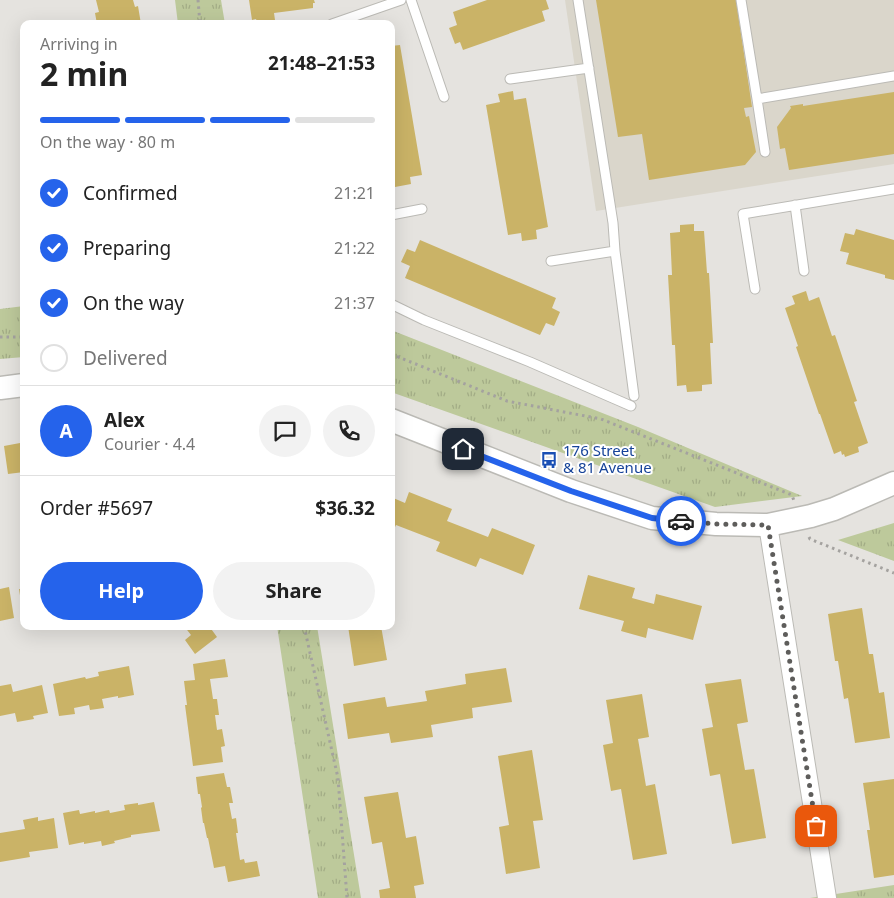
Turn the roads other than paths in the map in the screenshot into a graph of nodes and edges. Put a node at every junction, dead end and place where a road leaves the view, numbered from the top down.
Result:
1 (401, 0) edge
2 (411, 0) edge
3 (578, 0) edge
4 (741, 0) edge
5 (344, 20) edge
6 (589, 68) junction
7 (894, 76) edge
8 (510, 79) dead end
9 (444, 97) dead end
10 (757, 98) junction
11 (765, 152) dead end
12 (894, 189) edge
13 (795, 205) junction
14 (422, 209) dead end
15 (395, 214) edge
16 (615, 251) junction
17 (551, 261) dead end
18 (804, 271) dead end
19 (755, 289) dead end
20 (395, 306) edge
21 (20, 386) edge
22 (0, 388) edge
23 (634, 396) dead end
24 (631, 406) dead end
25 (395, 422) edge
26 (894, 483) edge
27 (768, 525) junction
28 (827, 898) edge

1 - 5 lane
2 - 9 lane
3 - 6 lane
4 - 10 lane
6 - 8 lane
6 - 16 lane
7 - 10 lane
10 - 11 lane
12 - 13 lane
13 - 18 lane
13 - 19 lane
14 - 15 lane
16 - 17 lane
16 - 23 lane
20 - 24 lane
21 - 22 street
25 - 27 street
26 - 27 street
27 - 28 street

